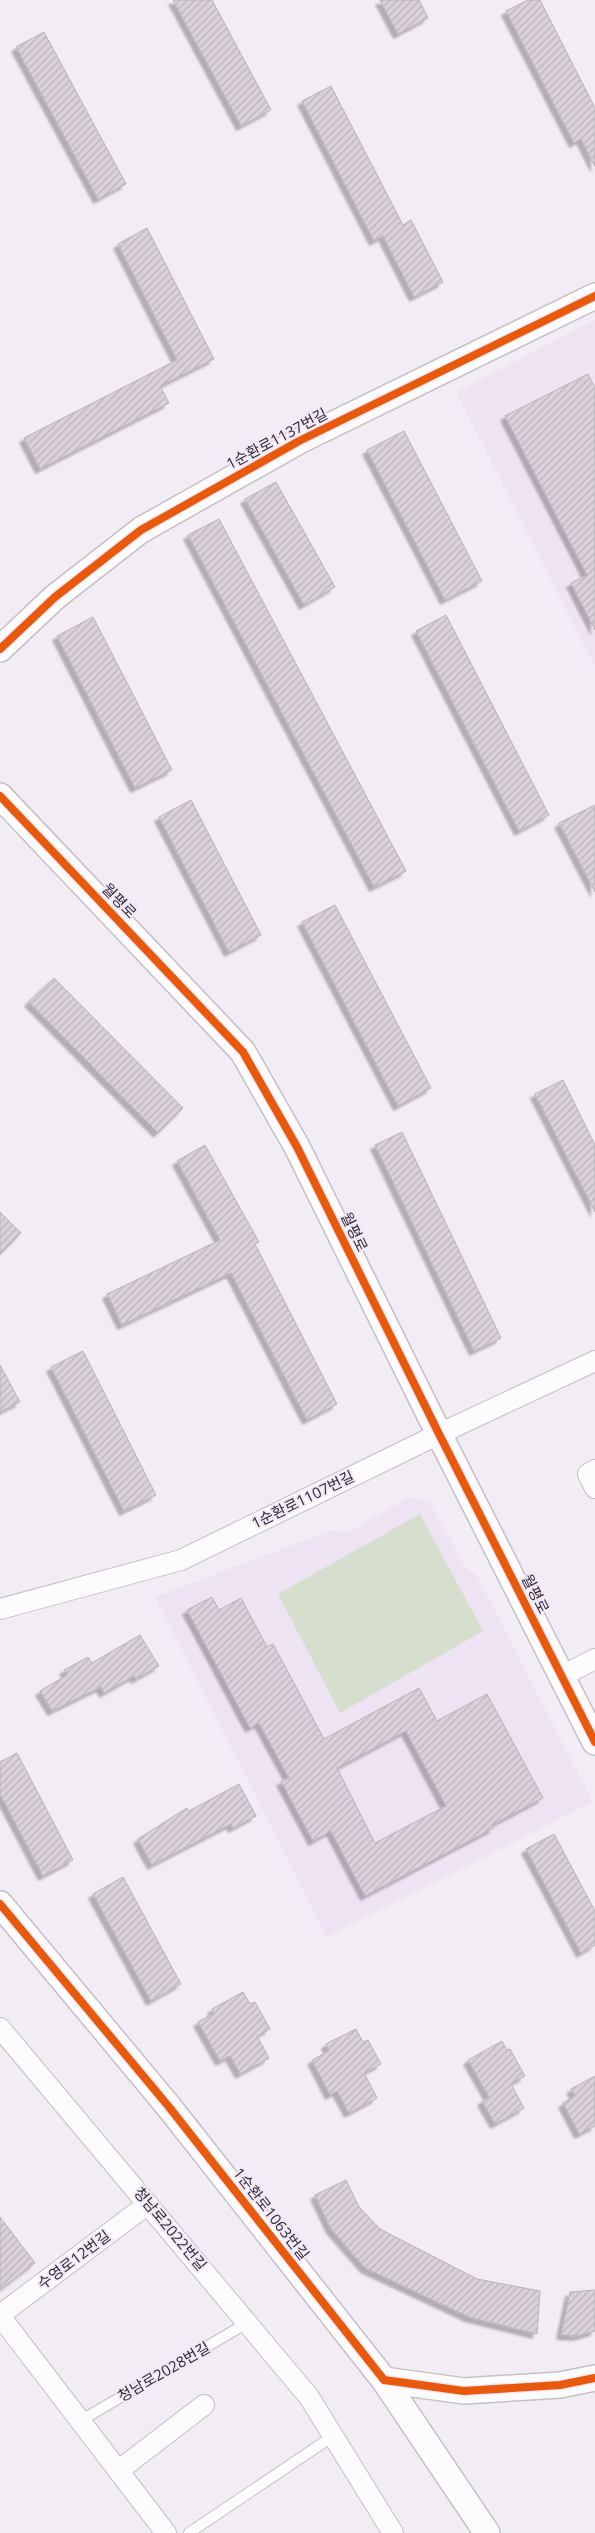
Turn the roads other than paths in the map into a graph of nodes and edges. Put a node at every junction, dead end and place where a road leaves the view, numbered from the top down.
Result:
1 (595, 296) edge
2 (0, 649) edge
3 (0, 796) edge
4 (595, 1361) edge
5 (439, 1434) junction
6 (595, 1470) edge
7 (595, 1488) edge
8 (0, 1609) edge
9 (595, 1659) edge
10 (562, 1676) junction
11 (595, 1742) edge
12 (0, 1904) edge
13 (0, 2028) edge
14 (148, 2204) junction
15 (0, 2316) edge
16 (247, 2323) junction
17 (595, 2378) edge
18 (384, 2380) junction
19 (204, 2405) dead end
20 (80, 2421) junction
21 (333, 2436) junction
22 (118, 2472) junction
23 (166, 2533) edge
24 (189, 2533) edge
25 (394, 2533) edge
26 (487, 2533) edge

1 - 2 street, 1순환로1137번길
3 - 5 street, 월평로
4 - 5 street, 1순환로1107번길
5 - 8 street, 1순환로1107번길
5 - 10 street, 월평로
6 - 7 street
9 - 10 street
10 - 11 street, 월평로
12 - 18 street, 1순환로1063번길
13 - 14 street, 청남로2022번길
14 - 15 street, 수영로12번길
14 - 16 street, 청남로2022번길
15 - 20 street
16 - 20 lane, 청남로2028번길
16 - 21 street, 청남로2022번길
17 - 18 street
18 - 26 street, 1순환로1063번길
19 - 22 street
20 - 22 street
21 - 24 lane
21 - 25 street, 청남로2022번길
22 - 23 street

